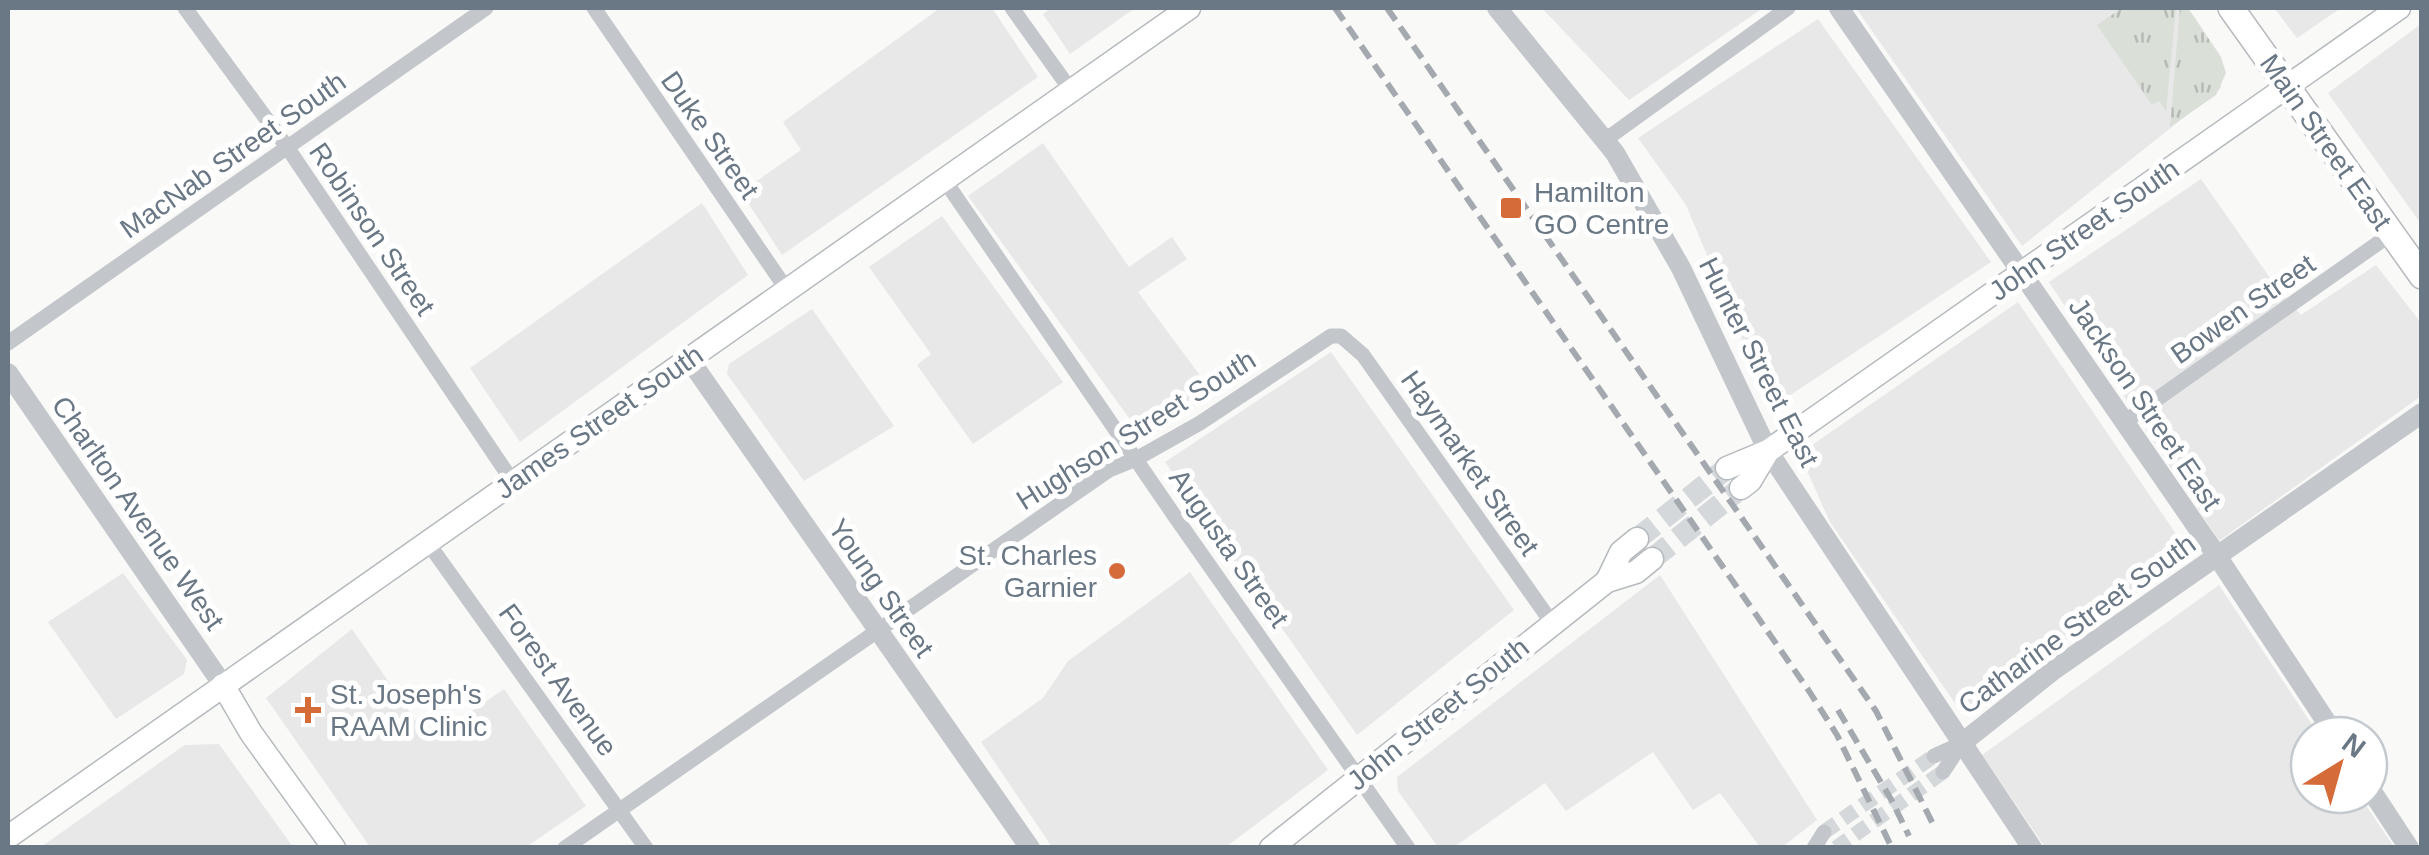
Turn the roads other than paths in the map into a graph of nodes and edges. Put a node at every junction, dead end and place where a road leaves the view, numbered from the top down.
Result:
1 (185, 8) edge
2 (486, 8) edge
3 (594, 8) edge
4 (1012, 8) edge
5 (1190, 8) edge
6 (1497, 8) edge
7 (1788, 8) edge
8 (1839, 8) edge
9 (2231, 8) edge
10 (2399, 8) edge
11 (2286, 86) junction
12 (1070, 89) junction
13 (1605, 140) junction
14 (287, 146) junction
15 (942, 178) junction
16 (2391, 234) junction
17 (2023, 273) junction
18 (2422, 276) edge
19 (787, 290) junction
20 (1341, 336) joint
21 (8, 343) edge
22 (690, 359) junction
23 (8, 374) edge
24 (2422, 413) edge
25 (2122, 424) junction
26 (1768, 451) junction
27 (1136, 459) junction
28 (1727, 468) tunnel mouth
29 (513, 482) junction
30 (1741, 488) tunnel mouth
31 (1637, 539) tunnel mouth
32 (428, 543) junction
33 (2217, 556) junction
34 (1652, 560) tunnel mouth
35 (1606, 581) junction
36 (1552, 624) junction
37 (877, 631) junction
38 (224, 684) junction
39 (2322, 715) edge
40 (1962, 743) junction
41 (1934, 756) tunnel mouth
42 (1942, 772) tunnel mouth
43 (1360, 777) junction
44 (621, 811) junction
45 (2387, 815) edge
46 (1824, 832) tunnel mouth
47 (8, 837) edge
48 (334, 848) edge
49 (565, 848) edge
50 (646, 848) edge
51 (1030, 848) edge
52 (1270, 848) edge
53 (1408, 848) edge
54 (1814, 848) edge
55 (2032, 848) edge
56 (2409, 848) edge

1 - 14 street, Robinson Street
2 - 14 street, MacNab Street South
3 - 19 street, Duke Street
4 - 12 street
5 - 12 main road, James Street South
6 - 13 street, Hunter Street East
7 - 13 street
8 - 17 street, Jackson Street East
9 - 11 main road, Main Street East
10 - 11 main road, John Street South
11 - 16 main road, Main Street East
11 - 17 main road, John Street South
12 - 15 main road, James Street South
13 - 26 street, Hunter Street East
14 - 21 street, MacNab Street South
14 - 29 street, Robinson Street
15 - 19 main road, James Street South
15 - 27 street, Augusta Street
16 - 18 main road, Main Street East
16 - 25 street, Bowen Street
17 - 25 street, Jackson Street East
17 - 26 main road, John Street South
19 - 22 main road, James Street South
20 - 27 street, Hughson Street South
20 - 36 street, Haymarket Street
22 - 29 main road, James Street South
22 - 37 street, Young Street
23 - 38 street, Charlton Avenue West
24 - 33 street, Catharine Street South
25 - 33 street, Jackson Street East
26 - 28 main road, John Street South
26 - 30 main road, John Street South
26 - 40 street, Hunter Street East
27 - 37 street, Hughson Street South
27 - 43 street, Augusta Street
29 - 32 main road, James Street South
31 - 35 main road, John Street South
32 - 38 main road, James Street South
32 - 44 street, Forest Avenue
33 - 39 street, Jackson Street East
33 - 40 street, Catharine Street South
34 - 35 main road, John Street South
35 - 36 main road, John Street South
36 - 43 main road, John Street South
37 - 44 street, Hughson Street South
37 - 51 street, Young Street
38 - 47 main road, James Street South
38 - 48 main road
40 - 41 street, Catharine Street South
40 - 42 street, Catharine Street South
40 - 55 street, Hunter Street East
43 - 52 main road, John Street South
43 - 53 street, Augusta Street
44 - 49 street, Hughson Street South
44 - 50 street, Forest Avenue
45 - 56 street
46 - 54 street

